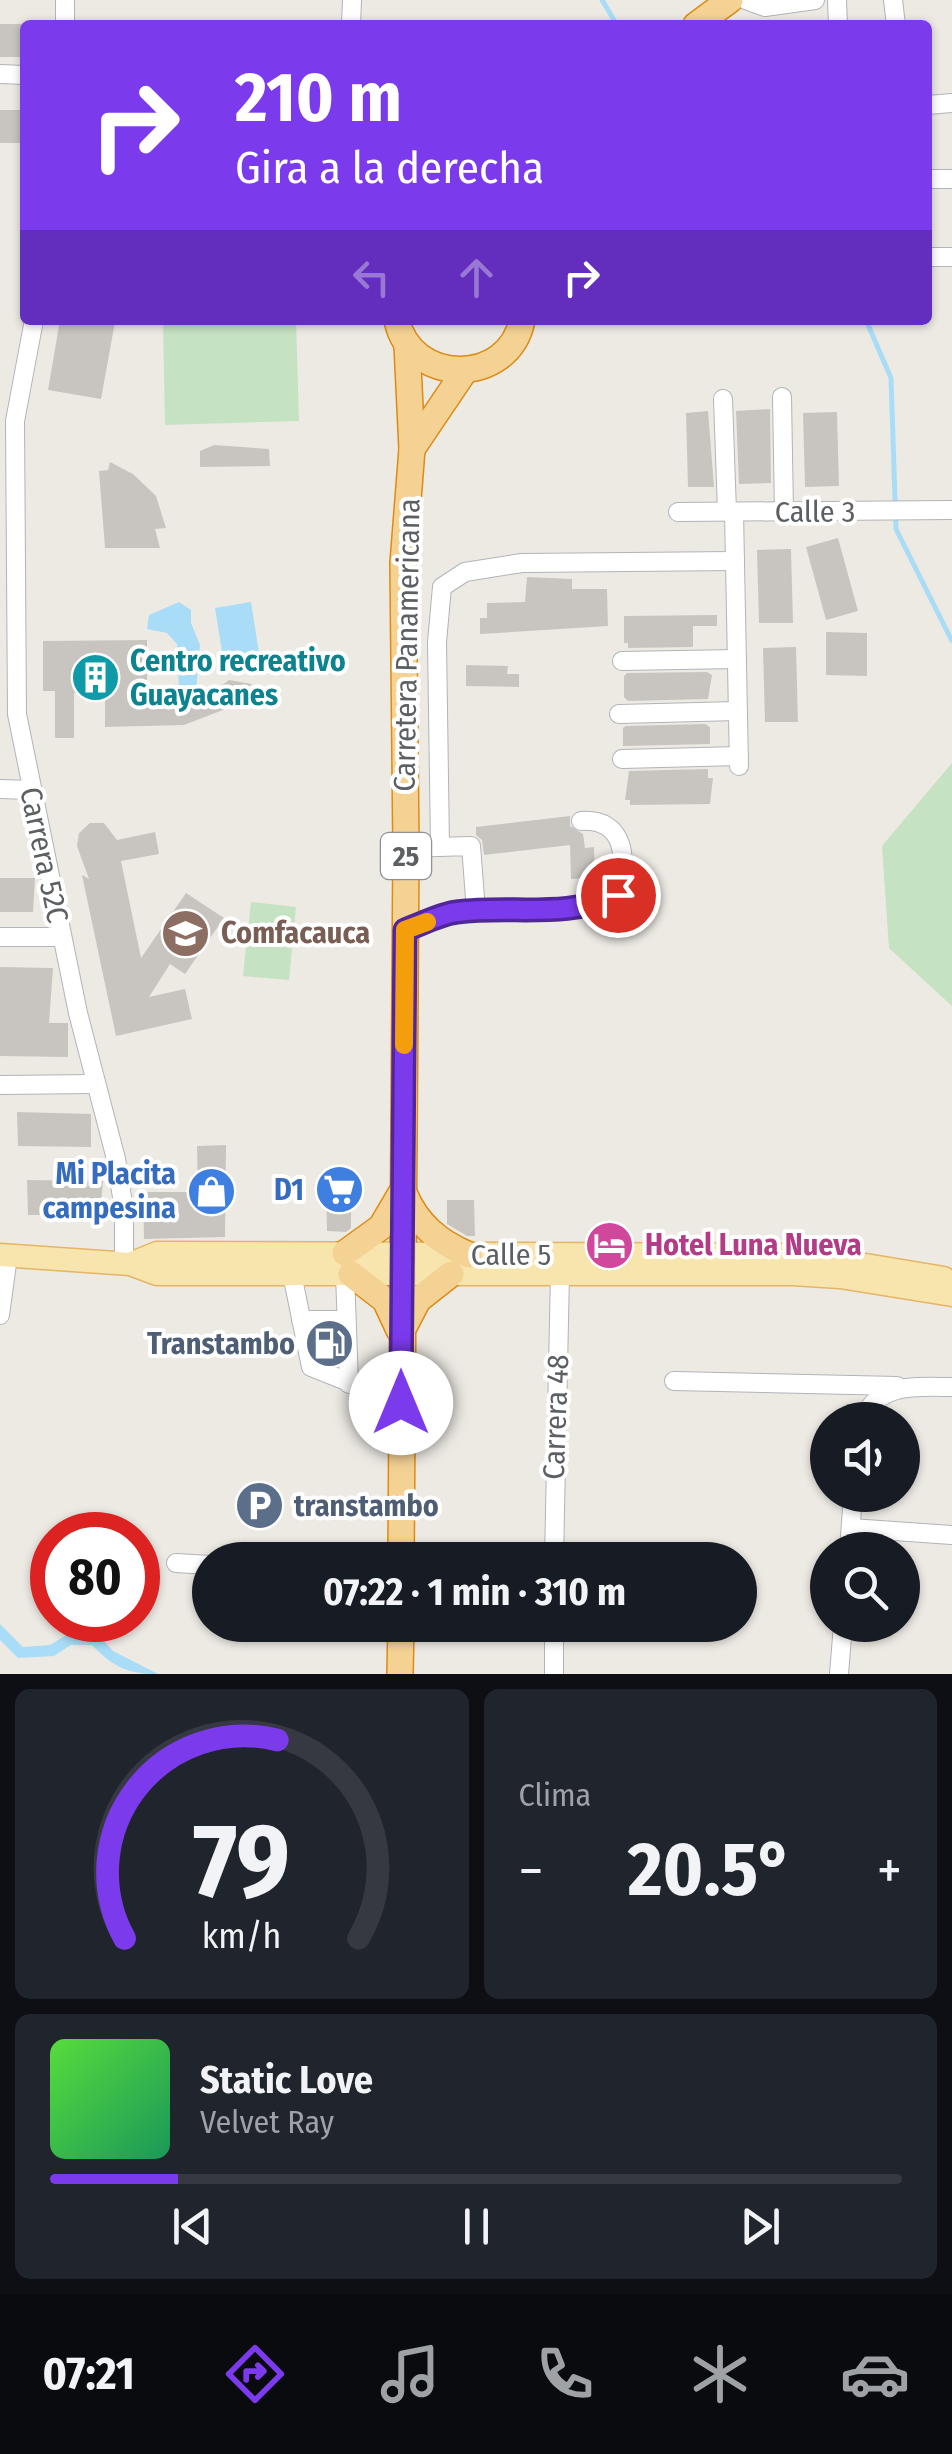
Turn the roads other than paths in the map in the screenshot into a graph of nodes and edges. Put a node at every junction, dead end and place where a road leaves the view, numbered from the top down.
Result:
1 (730, 0) edge
2 (746, 0) edge
3 (815, 0) edge
4 (766, 16) edge
5 (703, 20) edge
6 (33, 325) edge
7 (398, 325) edge
8 (520, 325) edge
9 (406, 345) junction
10 (464, 372) junction
11 (782, 397) dead end
12 (723, 399) dead end
13 (412, 449) junction
14 (9, 499) edge
15 (952, 510) edge
16 (678, 512) dead end
17 (731, 512) junction
18 (784, 512) junction
19 (735, 560) junction
20 (8, 642) edge
21 (737, 659) junction
22 (622, 661) dead end
23 (738, 712) junction
24 (620, 714) dead end
25 (622, 759) dead end
26 (0, 789) edge
27 (30, 790) junction
28 (581, 821) dead end
29 (440, 846) junction
30 (406, 848) junction
31 (476, 911) junction
32 (405, 930) junction
33 (61, 936) junction
34 (0, 937) edge
35 (95, 1084) junction
36 (0, 1085) edge
37 (402, 1188) junction
38 (4, 1255) edge
39 (127, 1264) junction
40 (402, 1264) junction
41 (460, 1264) junction
42 (347, 1267) junction
43 (292, 1274) junction
44 (560, 1274) junction
45 (952, 1280) edge
46 (952, 1295) edge
47 (0, 1315) edge
48 (300, 1320) junction
49 (346, 1320) junction
50 (402, 1339) junction
51 (674, 1381) dead end
52 (349, 1384) junction
53 (898, 1386) junction
54 (952, 1387) edge
55 (879, 1402) edge
56 (401, 1403) junction
57 (852, 1512) edge
58 (851, 1528) junction
59 (851, 1532) edge
60 (952, 1534) edge
61 (401, 1542) edge
62 (554, 1542) edge
63 (176, 1563) dead end
64 (192, 1564) edge
65 (400, 1642) edge
66 (554, 1642) edge
67 (842, 1642) edge
68 (400, 1674) edge
69 (554, 1674) edge
70 (839, 1674) edge

1 - 5 highway
2 - 4 street
3 - 4 street
6 - 14 street, Carrera 52C
7 - 9 highway, Carretera Panamericana
8 - 10 highway
9 - 10 highway
9 - 13 highway, Carretera Panamericana / 25
10 - 13 highway, Carretera Panamericana / 25
11 - 18 street
12 - 17 street
13 - 30 highway, Carretera Panamericana / 25
14 - 20 street, Carrera 52C
15 - 18 street, Calle 3
16 - 17 street, Calle 3
17 - 18 street, Calle 3
17 - 19 street
19 - 21 street
19 - 29 street
20 - 27 street, Carrera 52C
21 - 22 street
21 - 23 street
23 - 24 street
23 - 25 street
26 - 27 street
27 - 33 street, Carrera 52C
28 - 31 street
29 - 30 street
29 - 31 street
30 - 32 highway, Carretera Panamericana / 25
31 - 32 street
32 - 37 highway, Carretera Panamericana / 25
33 - 34 street
33 - 35 street, Carrera 52C
35 - 36 street
35 - 39 street, Carrera 52C
37 - 40 highway, Carretera Panamericana / 25
37 - 41 highway
37 - 42 highway
38 - 39 main road, Calle 5
38 - 47 street
39 - 42 main road, Calle 5
39 - 43 main road, Calle 5
40 - 41 main road, Calle 5
40 - 42 main road, Calle 5
40 - 50 highway, Carretera Panamericana / 25
41 - 44 main road, Calle 5
41 - 45 main road, Calle 5
41 - 50 highway
42 - 43 main road, Calle 5
42 - 49 street
42 - 50 highway
43 - 48 street
44 - 46 main road, Calle 5
44 - 62 street, Carrera 48
48 - 49 street
48 - 52 street
49 - 52 street
50 - 56 highway, Carretera Panamericana / 25
51 - 53 street
52 - 56 street
53 - 54 street
53 - 55 street
56 - 61 highway, Carretera Panamericana / 25
57 - 58 street
58 - 59 street
58 - 60 street
63 - 64 street
65 - 68 highway
66 - 69 street
67 - 70 street

